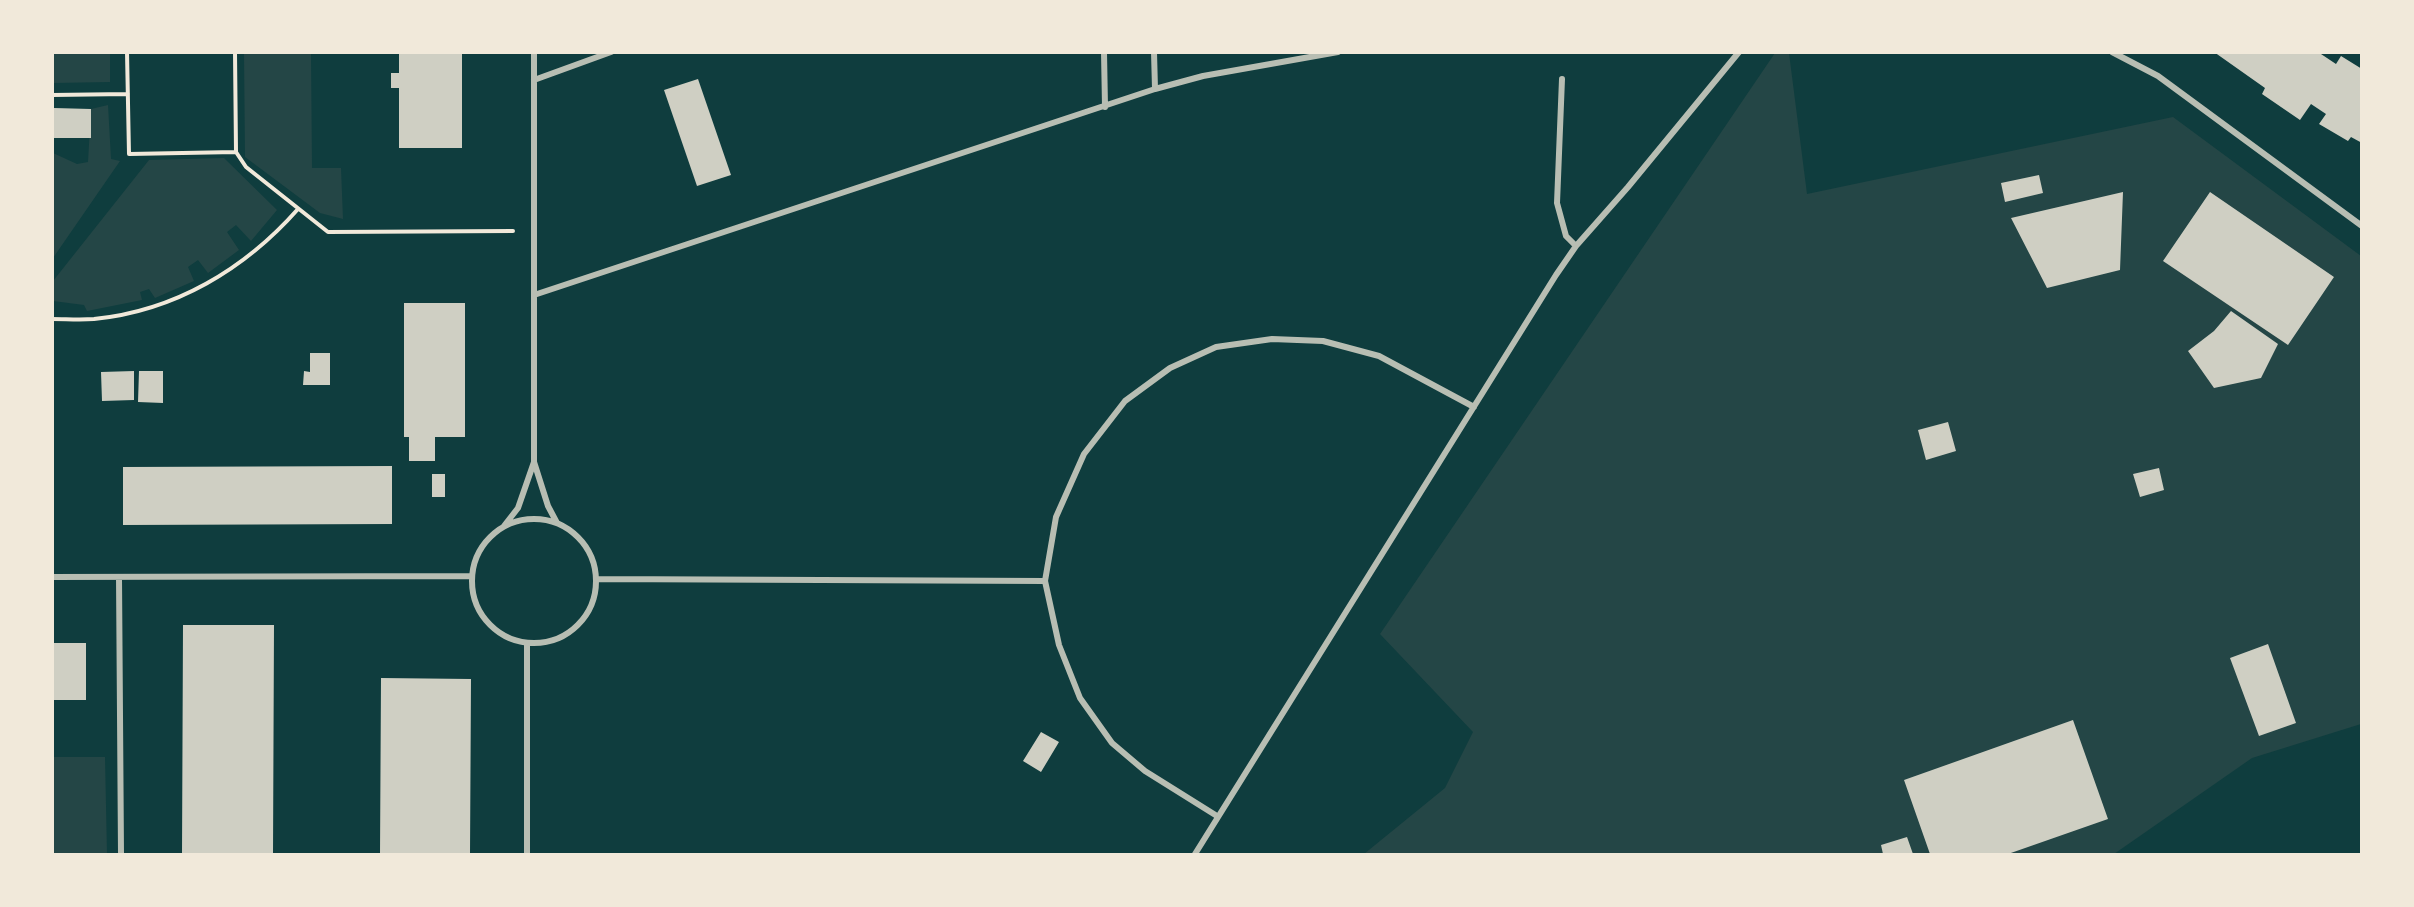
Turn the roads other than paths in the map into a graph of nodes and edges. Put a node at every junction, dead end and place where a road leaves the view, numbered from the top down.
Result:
1 (534, 52) edge
2 (611, 52) edge
3 (1104, 52) edge
4 (1155, 52) edge
5 (1338, 52) edge
6 (1739, 52) edge
7 (2112, 52) edge
8 (1562, 79) dead end
9 (534, 80) junction
10 (1155, 89) junction
11 (1105, 107) junction
12 (2361, 226) edge
13 (1576, 246) junction
14 (534, 295) junction
15 (1474, 407) junction
16 (534, 462) junction
17 (557, 523) junction
18 (504, 526) junction
19 (472, 576) junction
20 (52, 577) edge
21 (118, 577) junction
22 (597, 579) junction
23 (1045, 581) junction
24 (527, 643) junction
25 (1217, 816) junction
26 (121, 855) edge
27 (527, 855) edge
28 (1194, 855) edge

1 - 9 street
2 - 9 street
3 - 11 street
4 - 10 street
5 - 10 street
6 - 13 street
7 - 12 street
8 - 13 street
9 - 14 street
10 - 11 street
11 - 14 street
13 - 15 street
14 - 16 street
15 - 23 street
15 - 25 street
16 - 17 street
16 - 18 street
17 - 18 street
17 - 22 street
18 - 19 street
19 - 21 street
19 - 24 street
20 - 21 street
21 - 26 street
22 - 23 street
22 - 24 street
23 - 25 street
24 - 27 street
25 - 28 street

